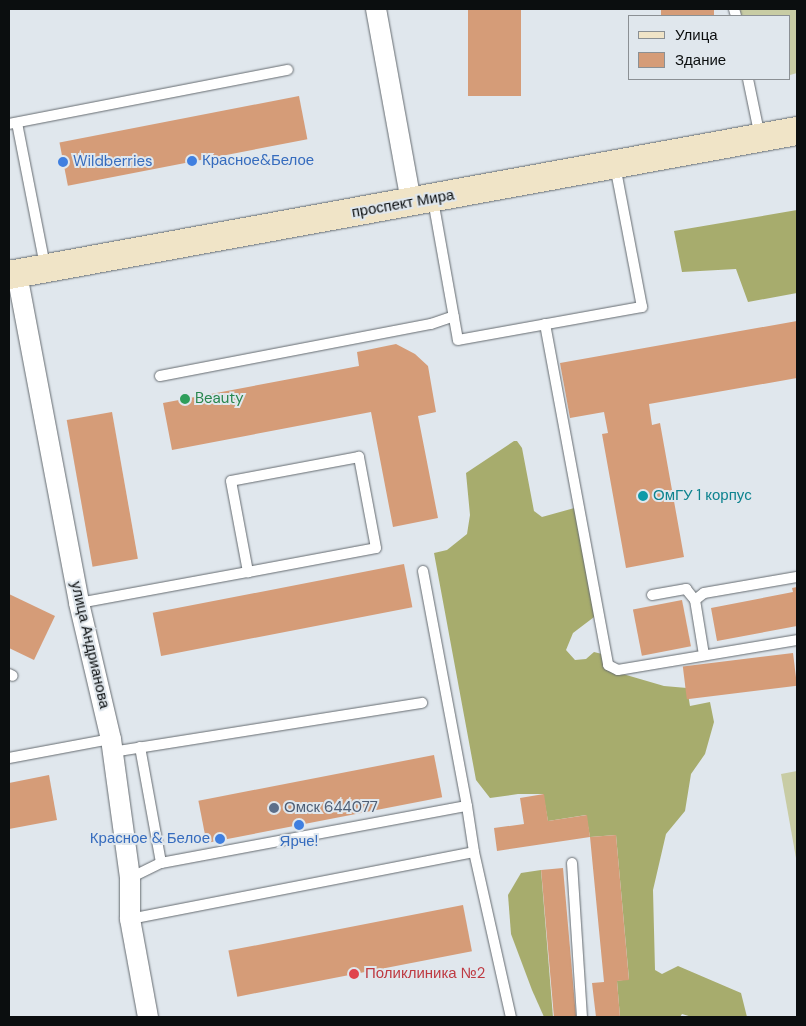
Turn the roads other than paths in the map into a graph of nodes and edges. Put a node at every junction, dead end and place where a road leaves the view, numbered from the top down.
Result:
1 (376, 9) edge
2 (288, 70) dead end
3 (748, 80) edge
4 (13, 123) edge
5 (797, 131) edge
6 (760, 138) junction
7 (616, 166) junction
8 (422, 200) junction
9 (46, 268) junction
10 (13, 274) edge
11 (454, 316) junction
12 (545, 324) junction
13 (160, 376) dead end
14 (423, 571) dead end
15 (248, 572) junction
16 (797, 577) edge
17 (652, 595) dead end
18 (695, 600) junction
19 (79, 603) junction
20 (797, 640) edge
21 (704, 655) junction
22 (422, 703) dead end
23 (112, 746) junction
24 (140, 747) junction
25 (9, 758) edge
26 (467, 806) junction
27 (474, 852) junction
28 (161, 863) junction
29 (572, 863) dead end
30 (130, 878) junction
31 (130, 919) junction
32 (148, 1017) edge
33 (511, 1017) edge
34 (582, 1017) edge

1 - 8 street
2 - 4 lane
3 - 6 lane
4 - 9 lane
5 - 6 main road, проспект Мира
6 - 7 main road, проспект Мира
7 - 8 main road, проспект Мира
7 - 12 lane
8 - 9 main road, проспект Мира
8 - 11 lane
9 - 10 main road, проспект Мира
10 - 19 street, улица Андрианова
11 - 12 lane
11 - 13 lane
12 - 21 lane
14 - 26 lane
15 - 15 lane
15 - 19 lane
16 - 18 lane
17 - 18 lane
18 - 21 lane
19 - 23 street, улица Андрианова
20 - 21 lane
22 - 24 lane
23 - 24 lane
23 - 25 lane
23 - 30 street, улица Андрианова
24 - 28 lane
26 - 27 lane
26 - 28 lane
27 - 31 lane
27 - 33 lane
28 - 30 lane
29 - 34 lane
30 - 31 street, улица Андрианова
31 - 32 street, улица Андрианова

